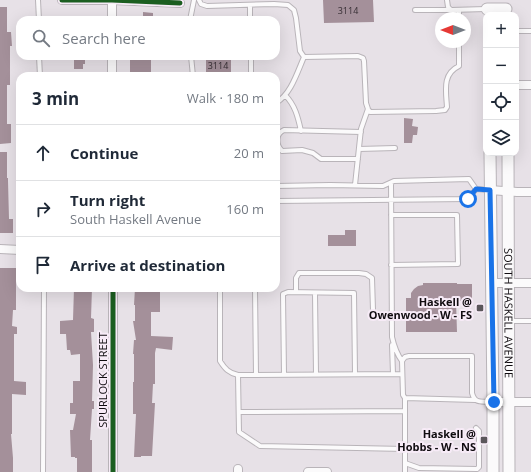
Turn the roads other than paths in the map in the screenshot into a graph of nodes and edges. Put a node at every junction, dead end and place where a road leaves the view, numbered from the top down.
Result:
1 (38, 0) edge
2 (62, 0) edge
3 (112, 0) edge
4 (194, 0) edge
5 (200, 0) edge
6 (447, 0) edge
7 (180, 3) dead end
8 (250, 5) junction
9 (486, 8) edge
10 (506, 8) edge
11 (415, 10) dead end
12 (451, 10) junction
13 (459, 10) joint
14 (39, 16) edge
15 (112, 16) edge
16 (190, 16) edge
17 (250, 16) edge
18 (519, 31) edge
19 (531, 31) edge
20 (459, 48) edge
21 (304, 57) junction
22 (39, 60) edge
23 (112, 60) edge
24 (191, 60) edge
25 (251, 60) edge
26 (40, 72) edge
27 (112, 72) edge
28 (193, 72) edge
29 (251, 72) edge
30 (519, 85) edge
31 (531, 85) edge
32 (285, 95) junction
33 (280, 101) edge
34 (368, 110) junction
35 (301, 130) junction
36 (361, 132) junction
37 (280, 133) edge
38 (395, 148) dead end
39 (280, 149) edge
40 (359, 149) junction
41 (490, 156) edge
42 (508, 156) edge
43 (358, 159) junction
44 (391, 183) junction
45 (355, 185) junction
46 (280, 186) edge
47 (476, 189) junction
48 (490, 190) junction
49 (509, 192) junction
50 (531, 192) edge
51 (391, 200) junction
52 (280, 202) edge
53 (391, 215) junction
54 (0, 249) edge
55 (16, 250) edge
56 (391, 265) junction
57 (492, 283) junction
58 (509, 283) junction
59 (531, 283) edge
60 (44, 292) edge
61 (114, 292) edge
62 (220, 292) edge
63 (255, 292) edge
64 (296, 292) junction
65 (315, 293) junction
66 (392, 314) junction
67 (509, 321) junction
68 (531, 321) edge
69 (392, 337) junction
70 (402, 361) junction
71 (316, 374) junction
72 (355, 374) junction
73 (393, 374) junction
74 (402, 374) junction
75 (238, 375) junction
76 (256, 375) junction
77 (284, 375) junction
78 (405, 398) junction
79 (475, 400) junction
80 (494, 402) junction
81 (509, 402) junction
82 (531, 402) edge
83 (405, 411) junction
84 (239, 412) junction
85 (476, 428) dead end
86 (405, 449) junction
87 (405, 463) junction
88 (43, 472) edge
89 (114, 472) edge
90 (308, 472) edge
91 (318, 472) edge
92 (327, 472) edge
93 (405, 472) edge
94 (493, 472) edge
95 (509, 472) edge

1 - 14 lane
2 - 3 street
3 - 7 street
3 - 15 street
4 - 16 lane
5 - 8 lane
6 - 12 lane
8 - 17 lane
8 - 21 lane
9 - 10 main road
9 - 13 lane
11 - 12 lane
12 - 13 lane
18 - 19 lane
20 - 34 lane
21 - 32 lane
21 - 34 lane
22 - 26 lane
23 - 27 street
24 - 28 lane
25 - 29 lane
30 - 31 street
32 - 33 lane
32 - 35 lane
34 - 36 lane
35 - 36 lane
35 - 37 lane
36 - 40 lane
38 - 40 lane
39 - 43 lane
40 - 43 lane
41 - 48 main road, SOUTH HASKELL AVENUE
42 - 49 main road, SOUTH HASKELL AVENUE
43 - 45 lane
44 - 45 lane
44 - 47 lane
44 - 51 lane
45 - 46 lane
47 - 48 lane
47 - 51 lane
48 - 49 street
48 - 57 main road, SOUTH HASKELL AVENUE
49 - 50 street
49 - 58 main road, SOUTH HASKELL AVENUE
51 - 52 lane
51 - 53 lane
53 - 56 lane
53 - 56 lane
54 - 55 street
56 - 66 lane
57 - 58 street
57 - 80 main road, SOUTH HASKELL AVENUE
58 - 59 street
58 - 67 main road, SOUTH HASKELL AVENUE
60 - 88 lane
61 - 89 street, SPURLOCK STREET
62 - 75 lane
63 - 76 lane
64 - 65 lane
64 - 66 lane
64 - 77 lane
65 - 71 lane
65 - 72 lane
66 - 69 lane
67 - 68 lane
67 - 81 main road, SOUTH HASKELL AVENUE
69 - 70 lane
69 - 73 lane
70 - 74 lane
70 - 79 lane
71 - 72 lane
71 - 77 lane
72 - 73 lane
73 - 74 lane
74 - 78 lane
75 - 76 lane
75 - 84 lane
76 - 77 lane
78 - 79 lane
78 - 83 lane
79 - 80 lane
80 - 81 street
80 - 94 main road, SOUTH HASKELL AVENUE
81 - 82 street
81 - 95 main road, SOUTH HASKELL AVENUE
83 - 84 lane
83 - 86 lane
84 - 86 lane
85 - 87 lane
86 - 87 lane
87 - 93 lane
90 - 91 street
91 - 92 street

